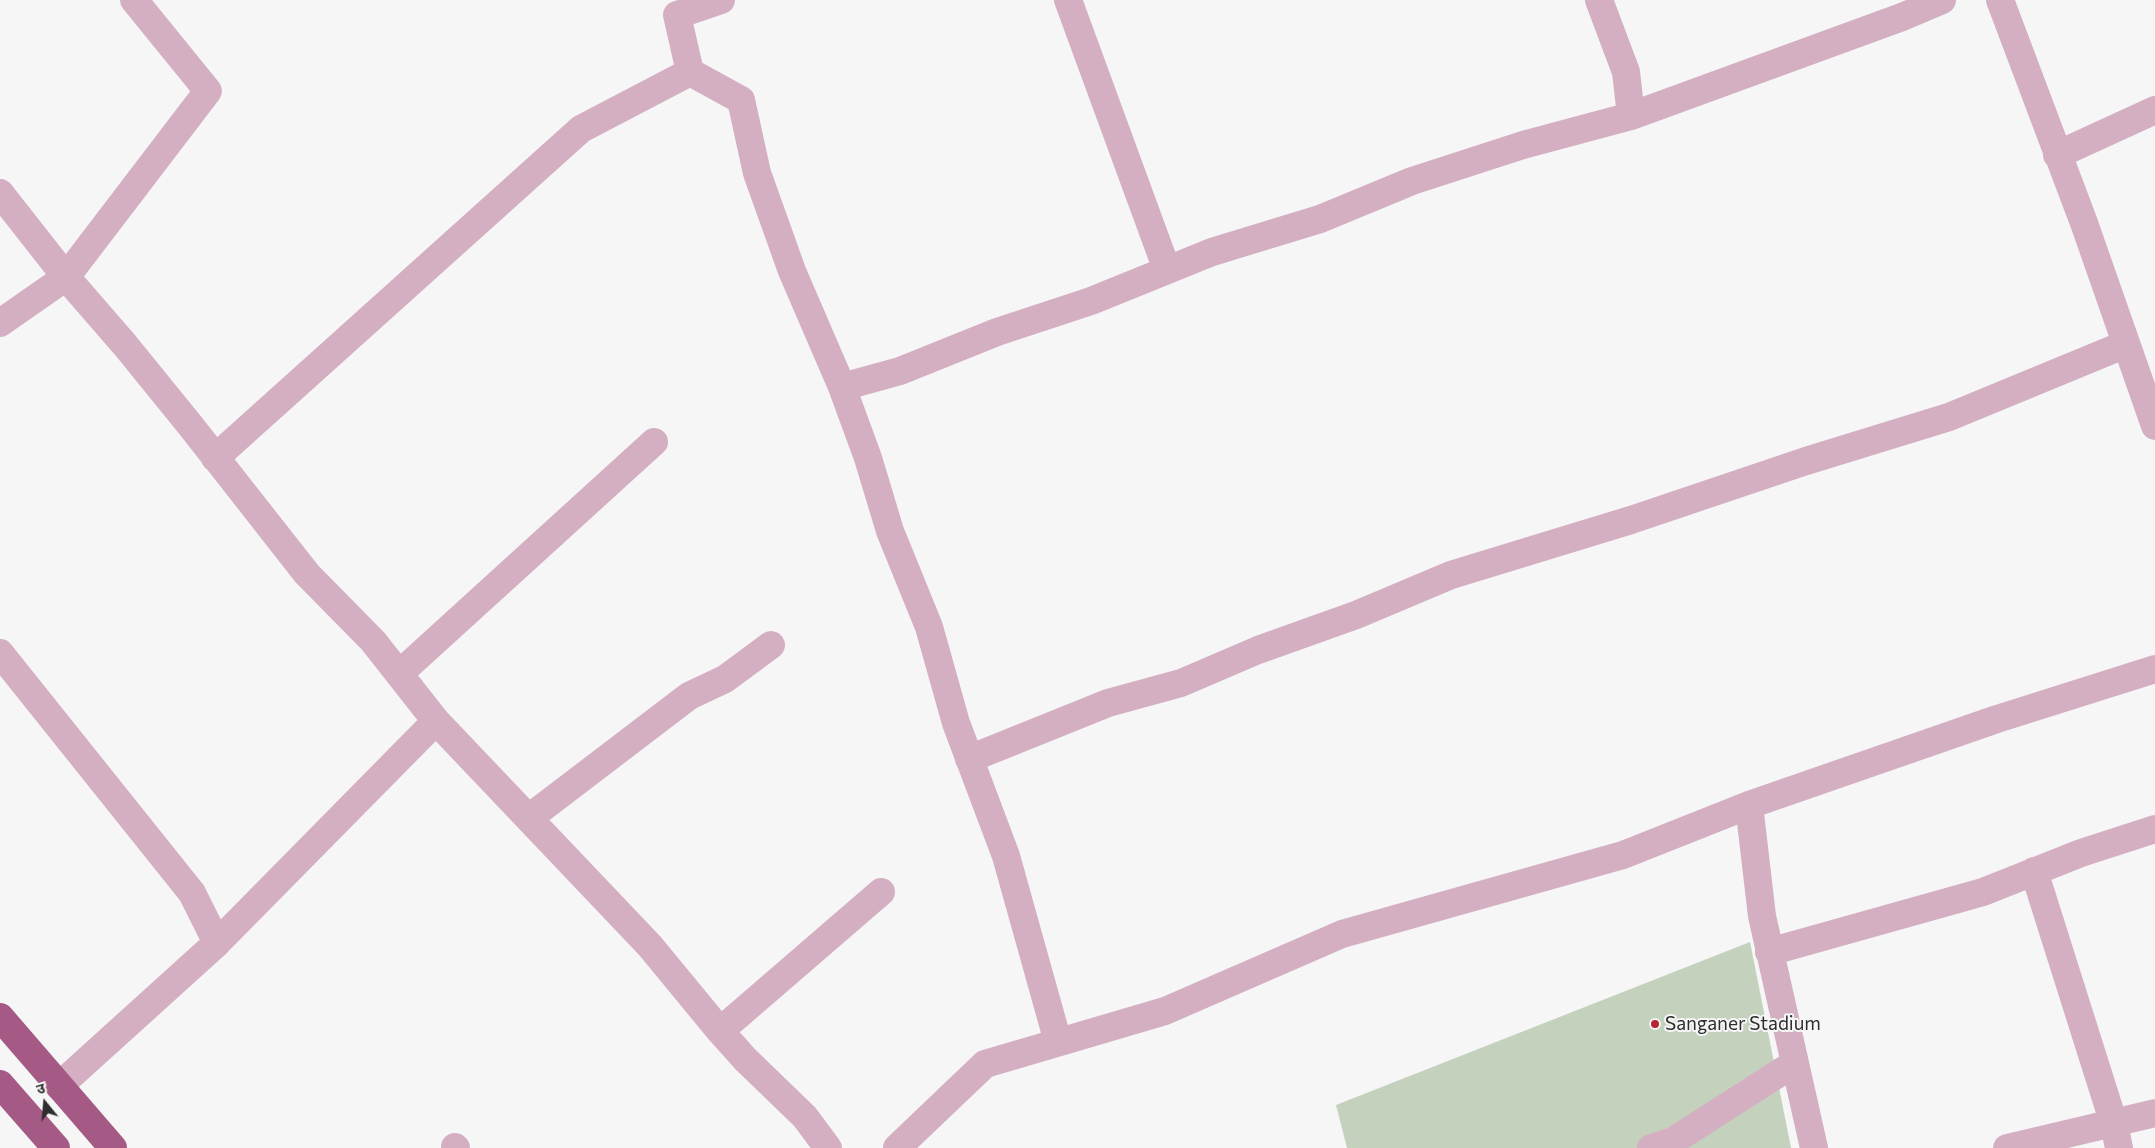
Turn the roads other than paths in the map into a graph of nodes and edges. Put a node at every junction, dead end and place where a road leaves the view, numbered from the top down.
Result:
1 (134, 0) edge
2 (721, 0) edge
3 (1068, 0) edge
4 (1598, 0) edge
5 (1942, 0) edge
6 (2000, 0) edge
7 (690, 72) junction
8 (2155, 110) edge
9 (1631, 116) junction
10 (2058, 155) junction
11 (0, 193) edge
12 (1167, 270) junction
13 (66, 277) junction
14 (0, 323) edge
15 (2126, 344) junction
16 (842, 386) junction
17 (2155, 426) edge
18 (654, 442) dead end
19 (215, 458) junction
20 (772, 645) dead end
21 (0, 654) edge
22 (2155, 669) edge
23 (398, 674) junction
24 (436, 721) junction
25 (969, 759) junction
26 (1749, 805) junction
27 (528, 818) junction
28 (2155, 829) edge
29 (2034, 872) junction
30 (881, 892) dead end
31 (217, 943) junction
32 (1769, 952) junction
33 (0, 1017) edge
34 (720, 1030) junction
35 (1058, 1042) junction
36 (1795, 1063) junction
37 (0, 1084) edge
38 (59, 1086) junction
39 (2155, 1113) edge
40 (2116, 1136) edge
41 (56, 1148) edge
42 (113, 1148) edge
43 (828, 1148) edge
44 (897, 1148) edge
45 (1651, 1148) edge
46 (1814, 1148) edge
47 (2007, 1148) edge

1 - 13 street
2 - 7 street
3 - 12 street
4 - 9 street
5 - 9 street
6 - 10 street
7 - 16 street
7 - 19 street
8 - 10 street
9 - 12 street
10 - 15 street
11 - 13 street
12 - 16 street
13 - 14 street
13 - 19 street
15 - 17 street
15 - 25 street
16 - 25 street
18 - 23 street
19 - 23 street
20 - 27 street
21 - 31 street
22 - 26 street
23 - 24 street
24 - 27 street
24 - 31 street
25 - 35 street
26 - 32 street
26 - 35 street
27 - 34 street
28 - 29 street
29 - 32 street
29 - 40 street
30 - 34 street
31 - 38 street
32 - 36 street
33 - 38 highway
34 - 43 street
35 - 44 street
36 - 45 street
36 - 46 street
37 - 41 highway
38 - 42 highway
39 - 40 street
40 - 47 street

